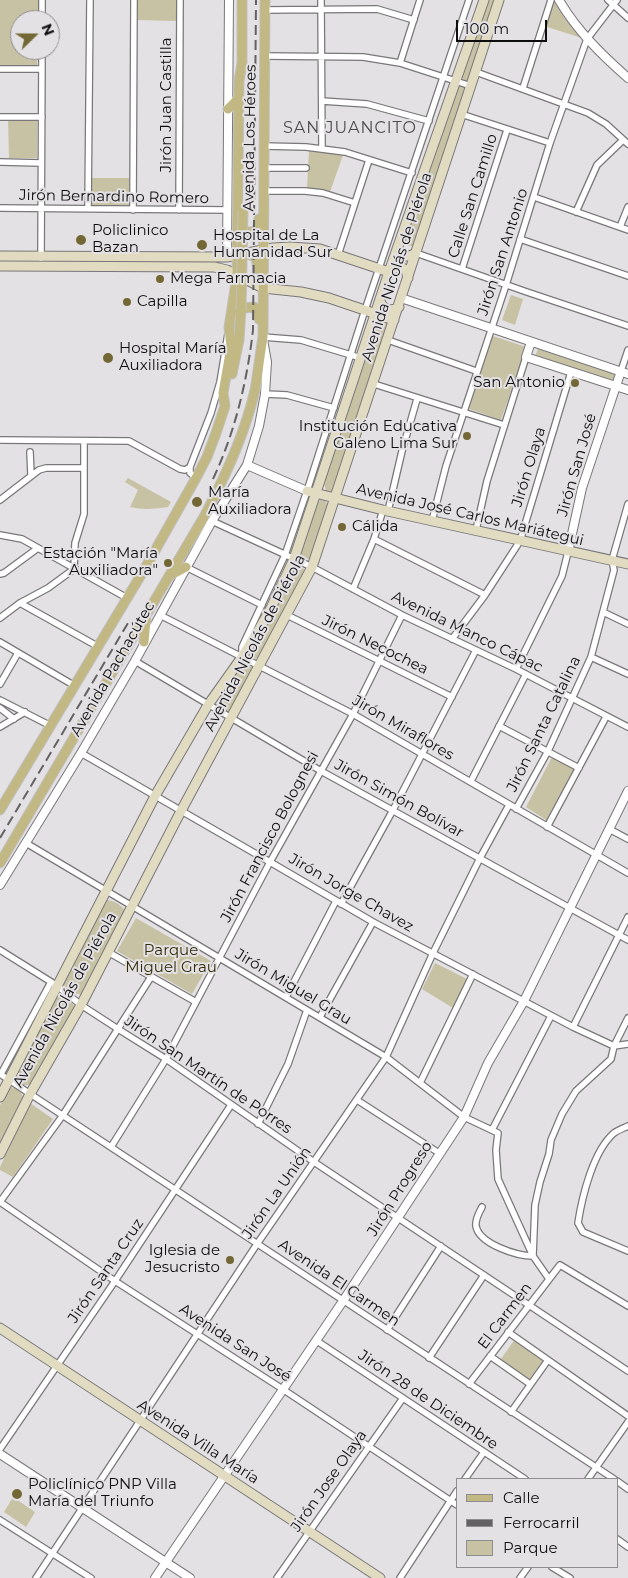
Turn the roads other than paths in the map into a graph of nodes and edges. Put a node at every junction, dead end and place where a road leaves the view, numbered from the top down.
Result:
1 (90, 0) edge
2 (134, 0) edge
3 (180, 0) edge
4 (229, 0) edge
5 (265, 0) edge
6 (321, 0) edge
7 (420, 0) edge
8 (470, 0) edge
9 (484, 0) edge
10 (499, 0) edge
11 (550, 0) edge
12 (559, 0) edge
13 (240, 2) edge
14 (612, 2) edge
15 (265, 10) junction
16 (321, 10) junction
17 (628, 18) edge
18 (414, 20) junction
19 (587, 39) junction
20 (265, 56) junction
21 (321, 56) junction
22 (42, 60) edge
23 (242, 63) junction
24 (400, 63) junction
25 (0, 69) edge
26 (42, 69) junction
27 (476, 72) junction
28 (443, 77) junction
29 (628, 78) edge
30 (456, 81) junction
31 (471, 86) junction
32 (523, 88) junction
33 (238, 98) junction
34 (322, 101) junction
35 (565, 103) junction
36 (228, 109) junction
37 (461, 114) junction
38 (0, 117) edge
39 (42, 117) junction
40 (428, 121) junction
41 (507, 130) junction
42 (626, 142) edge
43 (550, 144) junction
44 (264, 146) junction
45 (322, 149) junction
46 (369, 160) junction
47 (0, 162) edge
48 (41, 163) junction
49 (264, 168) junction
50 (306, 168) dead end
51 (412, 173) junction
52 (264, 191) junction
53 (534, 197) junction
54 (355, 203) junction
55 (628, 207) edge
56 (0, 208) edge
57 (41, 209) junction
58 (88, 209) junction
59 (134, 210) junction
60 (179, 210) junction
61 (228, 210) junction
62 (576, 212) junction
63 (620, 227) junction
64 (238, 229) junction
65 (628, 230) edge
66 (520, 239) junction
67 (398, 247) junction
68 (263, 250) junction
69 (416, 253) junction
70 (241, 254) junction
71 (338, 255) junction
72 (0, 256) edge
73 (41, 256) junction
74 (96, 256) junction
75 (181, 256) junction
76 (227, 257) junction
77 (0, 266) edge
78 (40, 266) junction
79 (181, 266) junction
80 (96, 267) junction
81 (379, 268) junction
82 (462, 270) junction
83 (389, 272) junction
84 (237, 276) junction
85 (628, 276) edge
86 (408, 278) junction
87 (506, 285) junction
88 (263, 286) junction
89 (380, 301) junction
90 (400, 302) junction
91 (236, 310) junction
92 (364, 310) junction
93 (375, 314) junction
94 (394, 320) junction
95 (628, 326) edge
96 (230, 327) junction
97 (491, 328) junction
98 (263, 335) junction
99 (388, 340) junction
100 (531, 342) junction
101 (628, 350) edge
102 (350, 355) junction
103 (526, 357) junction
104 (361, 358) junction
105 (476, 371) junction
106 (571, 372) junction
107 (624, 373) edge
108 (374, 384) junction
109 (615, 386) junction
110 (628, 390) edge
111 (265, 394) junction
112 (417, 399) junction
113 (225, 406) junction
114 (334, 408) junction
115 (462, 412) junction
116 (504, 425) junction
117 (0, 440) edge
118 (84, 441) junction
119 (30, 452) dead end
120 (247, 465) junction
121 (190, 467) junction
122 (84, 468) junction
123 (31, 475) junction
124 (195, 479) junction
125 (222, 483) joint
126 (312, 493) junction
127 (334, 499) junction
128 (0, 500) edge
129 (628, 504) edge
130 (385, 511) junction
131 (212, 521) junction
132 (432, 521) junction
133 (476, 530) junction
134 (0, 535) edge
135 (374, 539) junction
136 (520, 541) junction
137 (38, 548) junction
138 (568, 552) junction
139 (285, 555) junction
140 (294, 559) junction
141 (612, 560) junction
142 (628, 564) edge
143 (186, 567) junction
144 (312, 567) junction
145 (74, 569) junction
146 (0, 574) edge
147 (170, 575) junction
148 (354, 589) junction
149 (485, 595) junction
150 (127, 598) junction
151 (20, 603) junction
152 (262, 605) junction
153 (603, 612) junction
154 (160, 615) junction
155 (402, 615) junction
156 (146, 616) junction
157 (287, 616) junction
158 (0, 618) edge
159 (628, 624) edge
160 (452, 639) junction
161 (0, 642) edge
162 (144, 642) junction
163 (97, 646) junction
164 (476, 650) junction
165 (18, 653) junction
166 (242, 657) junction
167 (591, 657) junction
168 (135, 661) junction
169 (380, 662) junction
170 (260, 665) junction
171 (516, 669) junction
172 (526, 674) junction
173 (628, 674) edge
174 (0, 684) edge
175 (75, 686) junction
176 (452, 697) junction
177 (572, 699) junction
178 (0, 700) edge
179 (208, 705) junction
180 (0, 708) edge
181 (25, 712) junction
182 (353, 714) junction
183 (606, 717) junction
184 (231, 718) junction
185 (14, 719) junction
186 (51, 726) junction
187 (499, 726) junction
188 (0, 727) edge
189 (628, 728) edge
190 (548, 751) junction
191 (81, 753) junction
192 (422, 753) junction
193 (579, 768) junction
194 (321, 771) junction
195 (471, 782) junction
196 (628, 791) edge
197 (155, 796) junction
198 (509, 805) junction
199 (516, 809) junction
200 (0, 810) edge
201 (393, 810) junction
202 (181, 811) junction
203 (547, 827) junction
204 (609, 829) junction
205 (628, 839) edge
206 (26, 843) junction
207 (596, 855) junction
208 (480, 858) junction
209 (270, 862) junction
210 (0, 863) edge
211 (628, 873) edge
212 (0, 885) edge
213 (105, 890) junction
214 (339, 902) junction
215 (132, 906) junction
216 (569, 908) junction
217 (628, 917) edge
218 (373, 922) junction
219 (618, 935) junction
220 (628, 940) edge
221 (0, 950) edge
222 (108, 952) junction
223 (433, 953) junction
224 (221, 958) junction
225 (473, 974) junction
226 (151, 977) junction
227 (54, 984) junction
228 (286, 997) junction
229 (524, 1001) junction
230 (196, 1002) junction
231 (81, 1004) junction
232 (307, 1010) junction
233 (551, 1016) junction
234 (320, 1017) junction
235 (628, 1018) edge
236 (573, 1027) junction
237 (118, 1029) junction
238 (628, 1044) edge
239 (614, 1046) junction
240 (386, 1057) junction
241 (166, 1058) junction
242 (0, 1074) edge
243 (9, 1080) junction
244 (420, 1084) junction
245 (30, 1094) junction
246 (0, 1097) edge
247 (357, 1100) junction
248 (231, 1105) junction
249 (63, 1115) junction
250 (464, 1117) junction
251 (258, 1124) junction
252 (628, 1126) edge
253 (495, 1131) junction
254 (111, 1147) junction
255 (439, 1153) junction
256 (0, 1154) edge
257 (314, 1162) junction
258 (176, 1190) junction
259 (0, 1202) edge
260 (482, 1207) dead end
261 (399, 1218) junction
262 (257, 1244) junction
263 (441, 1246) junction
264 (628, 1251) edge
265 (533, 1256) junction
266 (484, 1275) junction
267 (549, 1278) junction
268 (115, 1281) junction
269 (344, 1301) junction
270 (528, 1305) junction
271 (628, 1306) edge
272 (0, 1328) edge
273 (387, 1330) junction
274 (508, 1332) junction
275 (198, 1335) junction
276 (317, 1341) junction
277 (490, 1356) junction
278 (429, 1358) junction
279 (548, 1360) junction
280 (56, 1365) junction
281 (628, 1371) edge
282 (469, 1384) junction
283 (530, 1384) junction
284 (284, 1390) junction
285 (403, 1398) junction
286 (511, 1412) junction
287 (628, 1416) edge
288 (139, 1420) junction
289 (628, 1422) edge
290 (368, 1446) junction
291 (0, 1449) edge
292 (484, 1452) junction
293 (0, 1454) edge
294 (596, 1467) junction
295 (225, 1476) junction
296 (466, 1478) edge
297 (523, 1478) edge
298 (589, 1478) edge
299 (612, 1478) edge
300 (456, 1492) edge
301 (450, 1500) junction
302 (456, 1504) edge
303 (81, 1508) junction
304 (0, 1520) edge
305 (309, 1531) junction
306 (52, 1553) junction
307 (166, 1562) junction
308 (554, 1568) edge
309 (36, 1578) edge
310 (91, 1578) edge
311 (155, 1578) edge
312 (190, 1578) edge
313 (277, 1578) edge
314 (380, 1578) edge
315 (400, 1578) edge
316 (570, 1578) edge

1 - 58 street
2 - 59 street
3 - 60 street, Jirón Juan Castilla
4 - 36 street, Avenida Los Héroes
5 - 15 main road, Avenida Los Héroes
6 - 16 street
7 - 18 street
8 - 28 street, Avenida Nicolás de Piérola
9 - 30 main road, Avenida Nicolás de Piérola
10 - 27 main road, Avenida Nicolás de Piérola
11 - 32 street
12 - 19 street
13 - 23 main road, Avenida Los Héroes
14 - 17 street
14 - 19 street, Jirón San Antonio
15 - 16 street
15 - 20 main road, Avenida Los Héroes
16 - 18 street
16 - 21 street
18 - 24 street
19 - 29 street
19 - 35 street, Jirón San Antonio
20 - 21 street
20 - 44 main road, Avenida Los Héroes
21 - 24 street
21 - 34 street
22 - 26 street
23 - 33 main road, Avenida Los Héroes
23 - 91 main road, bridge
24 - 28 street
25 - 26 street
26 - 39 street
27 - 31 main road, Avenida Nicolás de Piérola
27 - 32 street
28 - 30 street
28 - 40 street, Avenida Nicolás de Piérola
30 - 31 street
30 - 67 main road, Avenida Nicolás de Piérola
31 - 37 main road, Avenida Nicolás de Piérola
32 - 35 street
33 - 36 main road
33 - 64 main road, Avenida Los Héroes
34 - 40 street
34 - 45 street
35 - 42 street
35 - 43 street, Jirón San Antonio
36 - 61 street, Avenida Los Héroes
37 - 41 street
37 - 69 main road, Avenida Nicolás de Piérola
38 - 39 street
39 - 48 street
40 - 51 street, Avenida Nicolás de Piérola
41 - 43 street
41 - 82 street, Calle San Camillo
42 - 62 street
43 - 53 street, Jirón San Antonio
44 - 45 street
44 - 49 main road, Avenida Los Héroes
45 - 46 street
46 - 51 street
46 - 54 street
47 - 48 street
48 - 57 street
49 - 50 street
49 - 52 main road, Avenida Los Héroes
51 - 81 street, Avenida Nicolás de Piérola
52 - 54 street
52 - 64 main road
52 - 68 main road, Avenida Los Héroes
53 - 62 street
53 - 66 street, Jirón San Antonio
54 - 71 street
55 - 63 street
56 - 57 street, Jirón Bernardino Romero
57 - 58 street, Jirón Bernardino Romero
57 - 73 street
58 - 59 street, Jirón Bernardino Romero
59 - 60 street, Jirón Bernardino Romero
60 - 61 street, Jirón Bernardino Romero
61 - 76 street, Avenida Los Héroes
62 - 63 street
63 - 65 street
64 - 70 main road, Avenida Los Héroes
66 - 85 street
66 - 87 street, Jirón San Antonio
67 - 69 main road
67 - 83 main road, Avenida Nicolás de Piérola
68 - 70 main road
68 - 71 main road
68 - 88 main road, Avenida Los Héroes
69 - 82 street
69 - 86 main road, Avenida Nicolás de Piérola
70 - 76 main road
70 - 84 main road, Avenida Los Héroes
70 - 88 main road
71 - 81 main road
72 - 73 main road
73 - 74 main road
73 - 78 street
74 - 75 main road
74 - 80 main road
75 - 76 main road
75 - 79 main road
77 - 78 main road
78 - 80 main road
79 - 80 main road
79 - 84 main road
81 - 83 main road
81 - 92 street, Avenida Nicolás de Piérola
82 - 87 street
83 - 86 main road
83 - 89 main road, Avenida Nicolás de Piérola
84 - 88 main road
84 - 91 main road, Avenida Los Héroes
86 - 90 main road, Avenida Nicolás de Piérola
87 - 95 street
87 - 97 street, Jirón San Antonio
88 - 92 main road
88 - 98 main road, Avenida Los Héroes
89 - 90 main road
89 - 93 main road, Avenida Nicolás de Piérola
90 - 94 main road, Avenida Nicolás de Piérola
90 - 97 street
91 - 96 main road, Avenida Los Héroes
91 - 98 main road
91 - 113 main road
92 - 93 main road
92 - 102 street, Avenida Nicolás de Piérola
93 - 94 main road
93 - 104 main road, Avenida Nicolás de Piérola
94 - 99 main road, Avenida Nicolás de Piérola
96 - 113 main road, Avenida Los Héroes
96 - 121 street, Avenida Los Héroes
97 - 100 street
97 - 105 street, Jirón San Antonio
98 - 102 street
98 - 111 street, Avenida Los Héroes
98 - 125 main road, Avenida Los Héroes
99 - 105 street
99 - 108 main road, Avenida Nicolás de Piérola
100 - 103 street
100 - 107 street
101 - 107 street, Jirón San José
102 - 104 street
102 - 114 street, Avenida Nicolás de Piérola
103 - 106 street
103 - 116 street
104 - 126 main road, Avenida Nicolás de Piérola
105 - 115 street, Jirón San Antonio
106 - 109 street
106 - 136 street, Jirón Olaya
107 - 109 street, Jirón San José
108 - 112 street
108 - 127 main road, Avenida Nicolás de Piérola
109 - 110 street
109 - 138 street, Jirón San José
111 - 114 street
111 - 120 street, Avenida Los Héroes
112 - 115 street
112 - 130 street
113 - 124 main road, Avenida Los Héroes
114 - 126 street, Avenida Nicolás de Piérola
115 - 116 street
115 - 132 street, Jirón San Antonio
116 - 133 street
117 - 118 street
118 - 121 street
118 - 122 street
119 - 123 street
120 - 126 street
120 - 131 street, Avenida Pachacútec
121 - 124 street
122 - 123 street
122 - 145 street
123 - 128 street
124 - 150 main road, Avenida Pachacútec
125 - 147 main road, Avenida Pachacútec
126 - 127 main road, Avenida José Carlos Mariátegui
126 - 139 street, Avenida Nicolás de Piérola
126 - 140 main road, Avenida Nicolás de Piérola
127 - 130 main road, Avenida José Carlos Mariátegui
127 - 144 main road, Avenida Nicolás de Piérola
129 - 141 street, Jirón Santa Catalina
130 - 132 main road, Avenida José Carlos Mariátegui
130 - 135 street
131 - 139 street, Avenida Manco Cápac
131 - 143 street, Avenida Pachacútec
132 - 133 main road, Avenida José Carlos Mariátegui
133 - 136 main road, Avenida José Carlos Mariátegui
134 - 137 street
135 - 148 street
135 - 149 street
136 - 138 main road, Avenida José Carlos Mariátegui
136 - 149 street, Jirón Olaya
137 - 145 street
137 - 146 street
138 - 141 main road, Avenida José Carlos Mariátegui
138 - 171 street, Jirón San José
139 - 140 street, Avenida Manco Cápac
139 - 152 street, Avenida Nicolás de Piérola
140 - 144 street, Avenida Manco Cápac
140 - 166 main road, Avenida Nicolás de Piérola
141 - 142 main road, Avenida José Carlos Mariátegui
141 - 153 street, Jirón Santa Catalina
143 - 147 main road
143 - 152 street
143 - 154 street, Avenida Pachacútec
144 - 148 street, Avenida Manco Cápac
144 - 157 main road, Avenida Nicolás de Piérola
145 - 150 street
145 - 151 street
147 - 156 main road, Avenida Pachacútec
148 - 155 street, Avenida Manco Cápac
149 - 160 street, Jirón Olaya
150 - 163 main road, Avenida Pachacútec
151 - 158 street
151 - 163 street
152 - 166 street, Avenida Nicolás de Piérola
153 - 159 street
153 - 167 street, Jirón Santa Catalina
154 - 162 street, Avenida Pachacútec
154 - 166 street, Jirón Miraflores
155 - 160 street, Avenida Manco Cápac
155 - 169 street, Jirón Francisco Bolognesi
156 - 162 main road
156 - 210 main road, Avenida Pachacútec
157 - 169 street, Jirón Necochea
157 - 170 main road, Avenida Nicolás de Piérola
160 - 164 street, Avenida Manco Cápac
161 - 165 street
162 - 168 street, Avenida Pachacútec
163 - 175 main road, Avenida Pachacútec
164 - 171 street, Avenida Manco Cápac
164 - 176 street
165 - 174 street
165 - 175 street
166 - 170 street, Jirón Miraflores
166 - 179 main road, Avenida Nicolás de Piérola
167 - 173 street
167 - 177 street, Jirón Santa Catalina
168 - 179 street, Jirón Simón Bolívar
168 - 191 street, Avenida Pachacútec
169 - 176 street, Jirón Necochea
169 - 182 street, Jirón Francisco Bolognesi
170 - 182 street, Jirón Miraflores
170 - 184 main road, Avenida Nicolás de Piérola
171 - 172 street, Avenida Manco Cápac
172 - 177 street, Avenida Manco Cápac
172 - 187 street
175 - 186 main road, Avenida Pachacútec
176 - 192 street
177 - 183 street, Avenida Manco Cápac
177 - 190 street, Jirón Santa Catalina
178 - 181 street
179 - 184 street, Jirón Simón Bolívar
179 - 197 main road, Avenida Nicolás de Piérola
180 - 185 street
181 - 185 street
181 - 186 street
182 - 192 street, Jirón Miraflores
182 - 194 street, Jirón Francisco Bolognesi
183 - 189 street, Avenida Manco Cápac
183 - 193 street
184 - 194 street, Jirón Simón Bolívar
184 - 202 main road, Avenida Nicolás de Piérola
185 - 188 street
186 - 200 main road, Avenida Pachacútec
187 - 190 street
187 - 195 street
190 - 193 street
190 - 199 street, Jirón Santa Catalina
191 - 197 street, Jirón Jorge Chavez
191 - 206 street, Avenida Pachacútec
192 - 195 street, Jirón Miraflores
192 - 201 street
193 - 203 street
194 - 201 street, Jirón Simón Bolívar
194 - 209 street, Jirón Francisco Bolognesi
195 - 198 street, Jirón Miraflores
196 - 204 street, Jirón Progreso
197 - 202 street, Jirón Jorge Chavez
197 - 213 main road, Avenida Nicolás de Piérola
198 - 199 street, Jirón Miraflores
198 - 208 street, Jirón La Unión
199 - 203 street, Jirón Miraflores
201 - 208 street, Jirón Simón Bolívar
201 - 214 street
202 - 209 street, Jirón Jorge Chavez
202 - 215 main road, Avenida Nicolás de Piérola
203 - 207 street, Jirón Miraflores
204 - 205 street
204 - 207 street, Jirón Progreso
206 - 212 street, Avenida Pachacútec
206 - 213 street, Jirón Miguel Grau
207 - 211 street, Jirón Miraflores
207 - 216 street, Jirón Progreso
208 - 216 street, Jirón Simón Bolívar
208 - 223 street, Jirón La Unión
209 - 214 street, Jirón Jorge Chavez
209 - 224 street, Jirón Francisco Bolognesi
213 - 215 street, Jirón Miguel Grau
213 - 227 main road, Avenida Nicolás de Piérola
214 - 218 street, Jirón Jorge Chavez
214 - 228 street
215 - 222 main road, Avenida Nicolás de Piérola
215 - 224 street, Jirón Miguel Grau
216 - 219 street, Jirón Simón Bolívar
216 - 229 street, Jirón Progreso
217 - 219 street
218 - 223 street, Jirón Jorge Chavez
218 - 234 street
219 - 220 street, Jirón Simón Bolívar
219 - 236 street
221 - 227 street, Jirón San Martín de Porres
222 - 226 street
222 - 231 main road, Avenida Nicolás de Piérola
223 - 225 street, Jirón Jorge Chavez
223 - 240 street, Jirón La Unión
224 - 228 street, Jirón Miguel Grau
224 - 230 street, Jirón Francisco Bolognesi
225 - 229 street, Jirón Jorge Chavez
225 - 244 street
226 - 230 street
226 - 237 street
227 - 231 street, Jirón San Martín de Porres
227 - 242 street
227 - 243 main road, Avenida Nicolás de Piérola
228 - 232 street, Jirón Miguel Grau
229 - 233 street, Jirón Jorge Chavez
229 - 250 street, Jirón Progreso
230 - 241 street, Jirón Francisco Bolognesi
231 - 237 street, Jirón San Martín de Porres
231 - 245 main road, Avenida Nicolás de Piérola
232 - 234 street, Jirón Miguel Grau
232 - 251 street
233 - 236 street, Jirón Jorge Chavez
233 - 253 street
234 - 240 street, Jirón Miguel Grau
235 - 239 street
236 - 239 street, Jirón Jorge Chavez
237 - 241 street, Jirón San Martín de Porres
237 - 249 street
238 - 239 street
239 - 265 street
240 - 244 street, Jirón Miguel Grau
240 - 247 street, Jirón La Unión
241 - 248 street, Jirón San Martín de Porres
241 - 254 street, Jirón Francisco Bolognesi
242 - 243 street, Avenida El Carmen
243 - 245 street, Avenida El Carmen
243 - 246 main road, Avenida Nicolás de Piérola
244 - 250 street, Jirón Miguel Grau
245 - 249 street, Avenida El Carmen
245 - 256 main road, Avenida Nicolás de Piérola
247 - 255 street
247 - 257 street, Jirón La Unión
248 - 251 street, Jirón San Martín de Porres
248 - 258 street, Jirón Santa Cruz
249 - 254 street, Avenida El Carmen
249 - 259 street
250 - 253 street, Jirón Miguel Grau
250 - 255 street, Jirón Progreso
251 - 257 street, Jirón San Martín de Porres
252 - 264 street
253 - 265 street
254 - 258 street, Avenida El Carmen
255 - 261 street, Jirón Progreso
257 - 261 street, Jirón San Martín de Porres
257 - 262 street, Jirón La Unión
258 - 262 street, Avenida El Carmen
258 - 268 street, Jirón Santa Cruz
259 - 268 street, Avenida San José
260 - 265 street
261 - 263 street, Jirón San Martín de Porres
261 - 269 street, Jirón Progreso
262 - 269 street, Avenida El Carmen
262 - 275 street, Jirón La Unión
263 - 266 street, Jirón San Martín de Porres
263 - 273 street
265 - 267 street
266 - 270 street, Jirón San Martín de Porres
266 - 278 street
267 - 270 street, El Carmen
267 - 271 street, El Carmen
268 - 275 street, Avenida San José
268 - 280 street, Jirón Santa Cruz
269 - 273 street, Avenida El Carmen
269 - 276 street, Jirón Progreso
270 - 274 street, El Carmen
270 - 281 street, Jirón San Martín de Porres
272 - 280 main road, Avenida Villa María
273 - 278 street, Avenida El Carmen
274 - 277 street, El Carmen
274 - 279 street
275 - 284 street, Avenida San José
275 - 288 street, Jirón La Unión
276 - 284 street, Jirón Progreso
276 - 285 street, Jirón 28 de Diciembre
277 - 282 street, El Carmen
277 - 283 street
278 - 282 street, Avenida El Carmen
279 - 283 street
279 - 287 street
280 - 288 main road, Avenida Villa María
280 - 291 street, Jirón Santa Cruz
282 - 286 street, Avenida El Carmen
283 - 286 street
284 - 290 street, Avenida San José
284 - 295 street, Jirón Progreso
285 - 290 street, Jirón Jose Olaya
285 - 292 street, Jirón 28 de Diciembre
286 - 294 street, Avenida El Carmen
288 - 295 main road, Avenida Villa María
288 - 303 street, Jirón La Unión
289 - 294 street
290 - 301 street, Avenida San José
290 - 305 street, Jirón Jose Olaya
292 - 296 street
292 - 297 street, Jirón 28 de Diciembre
293 - 303 street
294 - 298 street
294 - 299 street, Avenida El Carmen
295 - 305 main road, Avenida Villa María
295 - 307 street, Jirón Progreso
300 - 301 street
301 - 302 street, Avenida San José
301 - 315 street
303 - 306 street, Jirón La Unión
303 - 307 street
304 - 306 street
305 - 313 street, Jirón Jose Olaya
305 - 314 main road, Avenida Villa María
306 - 309 street, Jirón La Unión
306 - 310 street
307 - 311 street, Jirón Progreso
307 - 312 street
308 - 316 street

